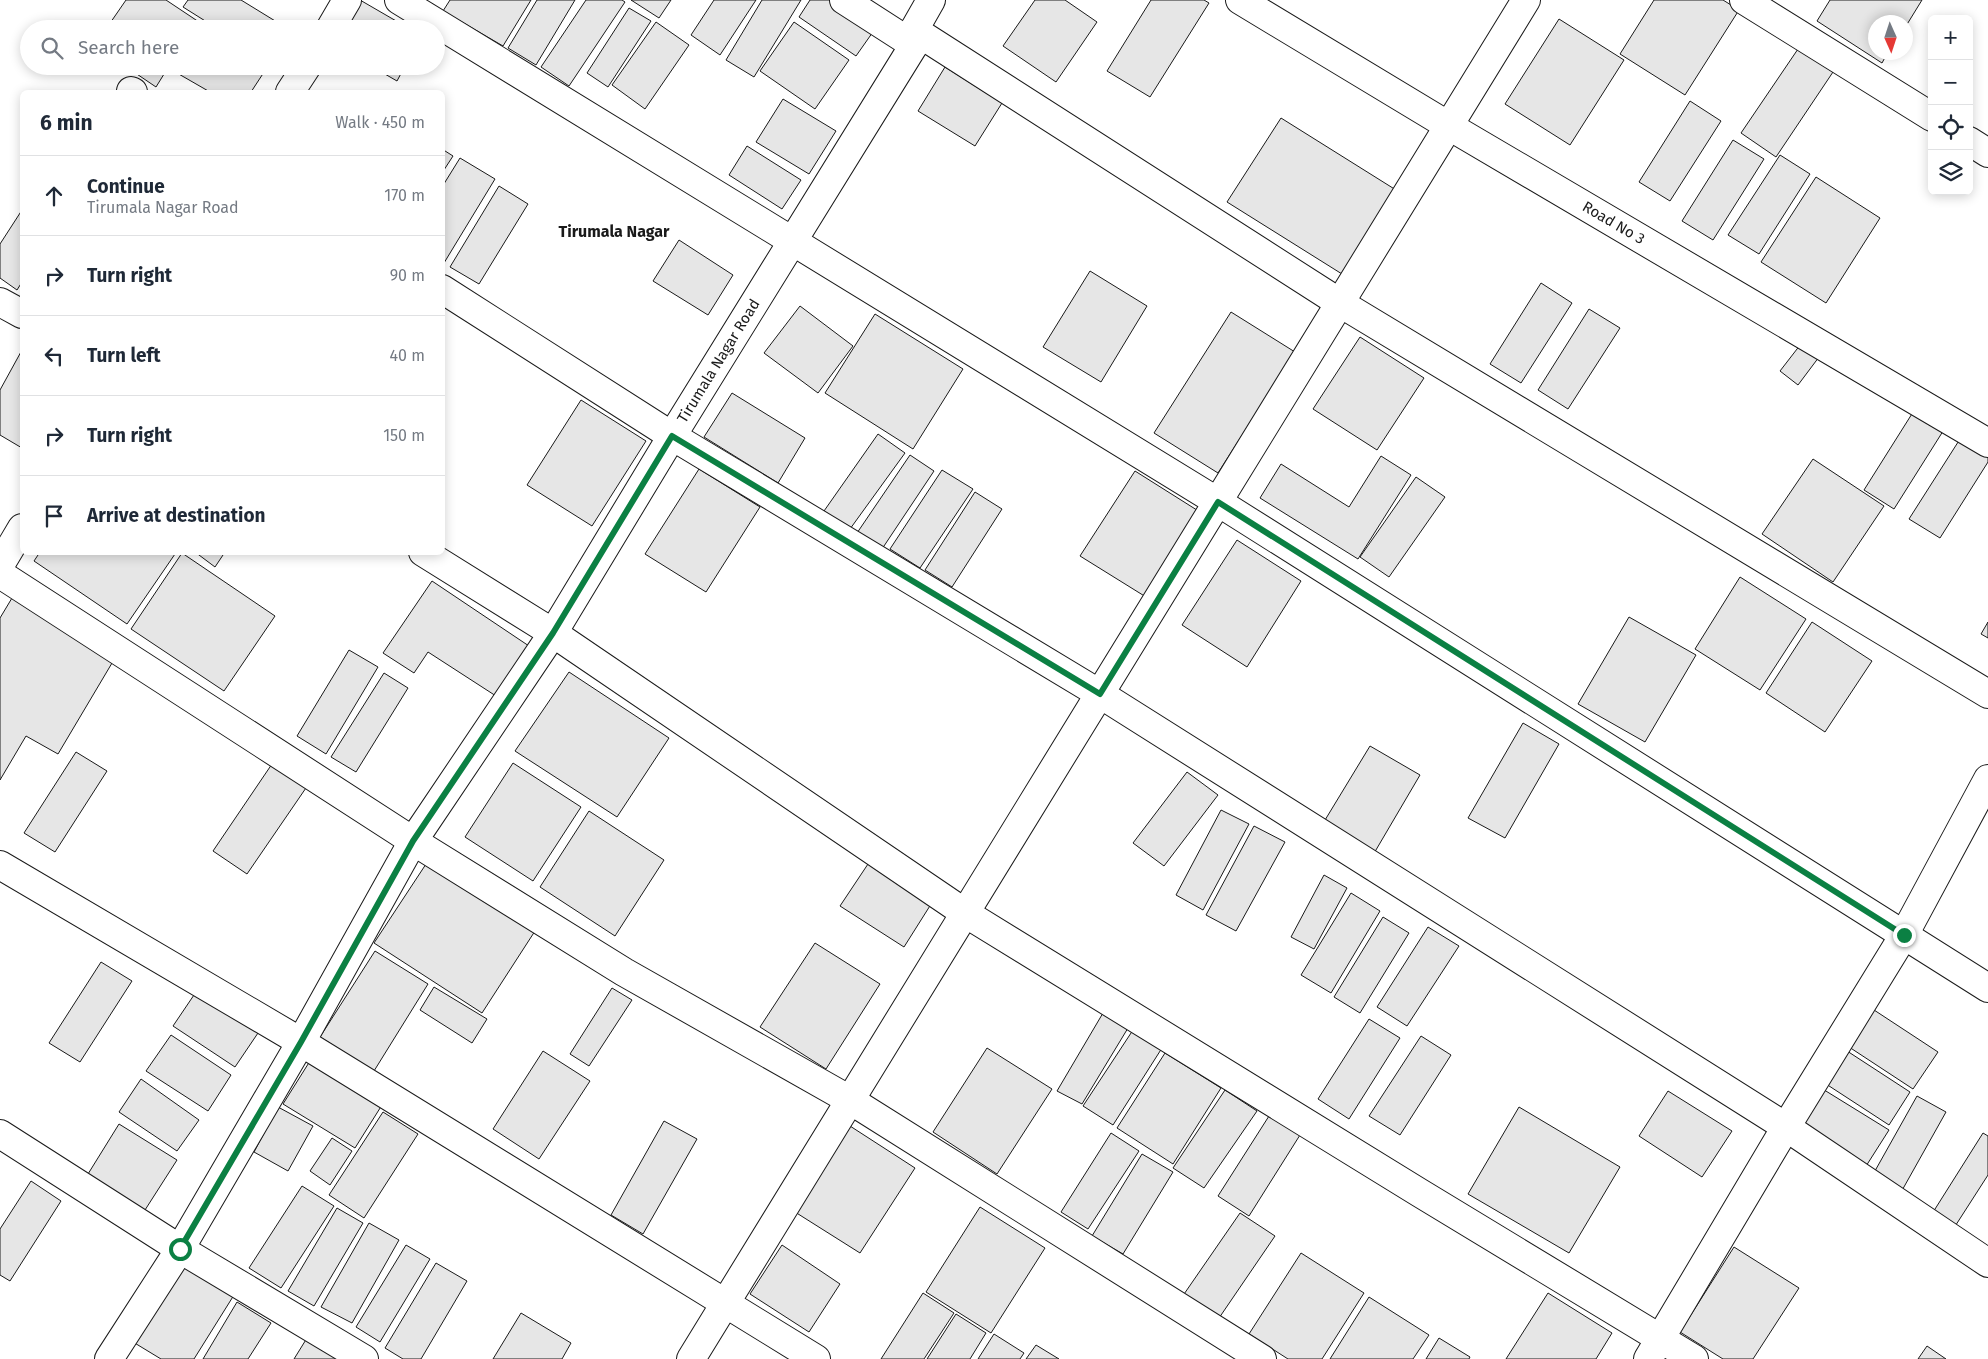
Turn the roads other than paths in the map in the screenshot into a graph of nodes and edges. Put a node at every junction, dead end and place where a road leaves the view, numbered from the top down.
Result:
1 (347, 0) edge
2 (399, 0) edge
3 (844, 0) edge
4 (931, 0) edge
5 (1240, 0) edge
6 (1526, 0) edge
7 (1744, 0) edge
8 (335, 20) edge
9 (432, 20) edge
10 (445, 28) edge
11 (914, 38) junction
12 (300, 75) edge
13 (291, 90) edge
14 (1928, 115) edge
15 (1448, 126) junction
16 (1973, 144) edge
17 (1988, 153) edge
18 (791, 241) junction
19 (445, 291) edge
20 (0, 302) edge
21 (1340, 302) junction
22 (20, 313) edge
23 (672, 436) junction
24 (1988, 443) edge
25 (1218, 502) junction
26 (20, 531) edge
27 (428, 555) edge
28 (0, 565) edge
29 (0, 574) edge
30 (553, 633) junction
31 (1100, 694) junction
32 (1988, 694) edge
33 (1988, 779) edge
34 (413, 841) junction
35 (0, 865) edge
36 (965, 913) junction
37 (1904, 935) junction
38 (1988, 988) edge
39 (301, 1042) junction
40 (850, 1100) junction
41 (1786, 1127) junction
42 (0, 1134) edge
43 (180, 1249) junction
44 (1988, 1263) edge
45 (725, 1304) junction
46 (1655, 1349) edge
47 (109, 1359) edge
48 (364, 1359) edge
49 (691, 1359) edge
50 (816, 1359) edge
51 (1262, 1359) edge
52 (1694, 1359) edge

1 - 8 street
2 - 9 street
3 - 11 street
4 - 11 street, Tirumala Nagar Road
5 - 15 street, Road No 3
6 - 15 street
7 - 14 street
10 - 18 street
11 - 18 street, Tirumala Nagar Road
11 - 21 street
12 - 13 street
15 - 21 street
15 - 24 street, Road No 3
16 - 17 street
18 - 23 street, Tirumala Nagar Road
18 - 25 street
19 - 23 street
20 - 22 street
21 - 25 street
21 - 32 street
23 - 30 street, Tirumala Nagar Road
23 - 31 street
25 - 31 street
25 - 37 street
26 - 28 street
27 - 30 street
29 - 34 street
30 - 34 street, Tirumala Nagar Road
30 - 36 street
31 - 36 street
31 - 41 street
33 - 37 street
34 - 39 street, Tirumala Nagar Road
34 - 40 street
35 - 39 street
36 - 40 street
36 - 46 street
37 - 38 street
37 - 41 street
39 - 43 street, Tirumala Nagar Road
39 - 45 street
40 - 45 street
40 - 51 street
41 - 44 street
41 - 46 street
42 - 43 street
43 - 47 street, Tirumala Nagar Road
43 - 48 street
45 - 49 street
45 - 50 street
46 - 52 street

